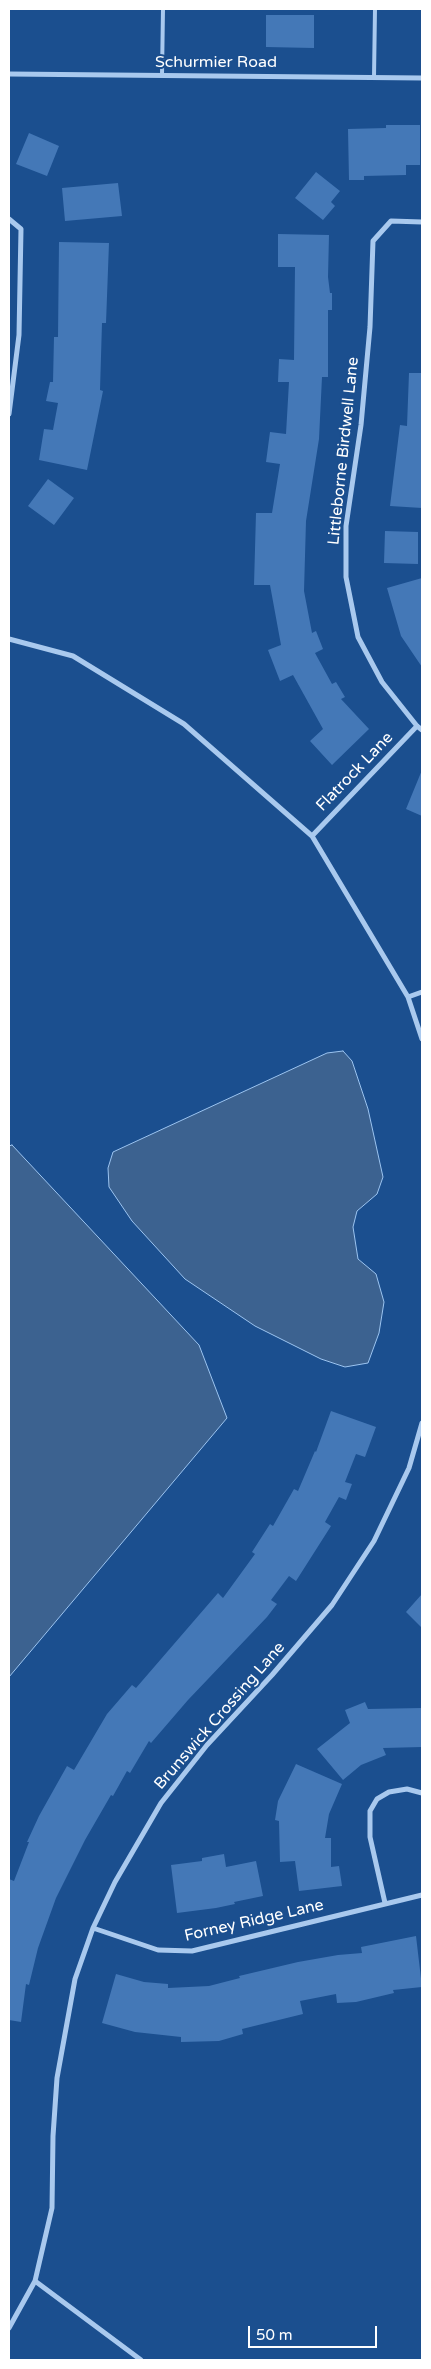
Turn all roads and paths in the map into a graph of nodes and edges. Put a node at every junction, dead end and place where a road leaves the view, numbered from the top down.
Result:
1 (163, 9) edge
2 (375, 9) edge
3 (9, 74) edge
4 (162, 76) junction
5 (374, 77) junction
6 (422, 78) edge
7 (10, 219) edge
8 (422, 222) edge
9 (9, 414) edge
10 (9, 639) edge
11 (417, 726) junction
12 (422, 730) edge
13 (312, 836) junction
14 (422, 992) edge
15 (408, 997) junction
16 (422, 1039) edge
17 (422, 1423) edge
18 (422, 1793) edge
19 (422, 1895) edge
20 (385, 1903) junction
21 (93, 1928) junction
22 (35, 2281) junction
23 (9, 2328) edge
24 (140, 2360) edge

1 - 4 lane
2 - 5 lane
3 - 4 street, Schurmier Road
4 - 5 street, Schurmier Road
5 - 6 street, Schurmier Road
7 - 9 street
8 - 11 street, Littleborne Birdwell Lane
10 - 13 street
11 - 12 street, Littleborne Birdwell Lane
11 - 13 street, Flatrock Lane
13 - 15 street
14 - 15 street
15 - 16 street
17 - 21 street, Brunswick Crossing Lane
18 - 20 street
19 - 20 street, Forney Ridge Lane
20 - 21 street, Forney Ridge Lane
21 - 22 street, Brunswick Crossing Lane
22 - 23 street, Brunswick Crossing Lane
22 - 24 street

